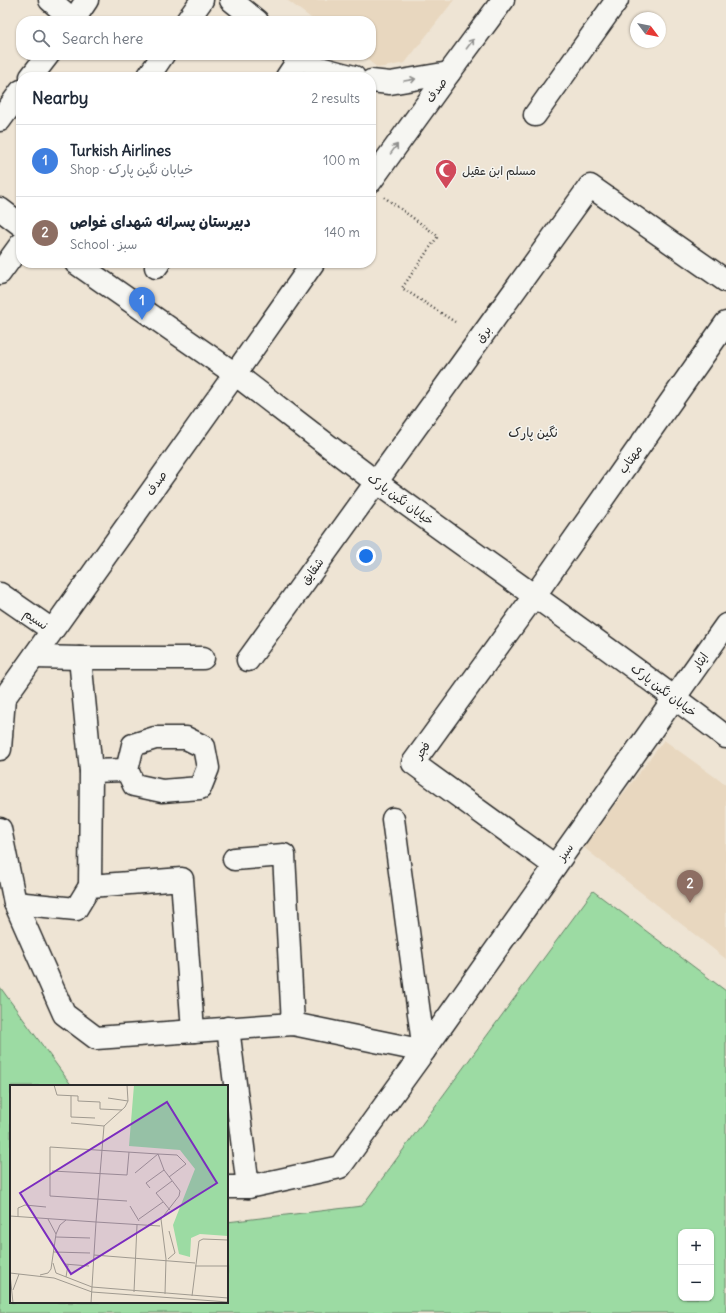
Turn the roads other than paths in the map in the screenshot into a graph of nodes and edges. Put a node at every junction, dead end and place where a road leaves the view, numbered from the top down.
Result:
1 (50, 0) edge
2 (87, 0) edge
3 (202, 0) edge
4 (231, 0) edge
5 (503, 0) edge
6 (617, 0) edge
7 (68, 16) edge
8 (76, 16) edge
9 (191, 16) edge
10 (251, 16) edge
11 (44, 60) edge
12 (160, 60) edge
13 (310, 64) edge
14 (35, 72) edge
15 (151, 72) edge
16 (296, 72) edge
17 (337, 72) edge
18 (449, 73) junction
19 (376, 82) edge
20 (16, 98) edge
21 (535, 116) dead end
22 (0, 120) edge
23 (377, 189) edge
24 (0, 210) edge
25 (16, 221) edge
26 (16, 251) edge
27 (83, 268) edge
28 (309, 268) edge
29 (0, 273) edge
30 (726, 281) edge
31 (726, 323) edge
32 (234, 374) junction
33 (376, 482) junction
34 (0, 594) edge
35 (535, 595) junction
36 (726, 626) edge
37 (52, 630) junction
38 (34, 657) junction
39 (80, 658) junction
40 (203, 658) dead end
41 (248, 660) dead end
42 (675, 697) junction
43 (2, 701) edge
44 (726, 737) edge
45 (0, 749) edge
46 (127, 770) dead end
47 (91, 771) junction
48 (393, 818) dead end
49 (0, 829) edge
50 (234, 859) dead end
51 (555, 866) junction
52 (90, 886) junction
53 (15, 903) junction
54 (293, 1024) junction
55 (228, 1028) junction
56 (193, 1031) junction
57 (424, 1051) junction
58 (237, 1187) edge

1 - 7 street
2 - 8 street
3 - 9 street
4 - 10 street
18 -> 5 street, صدف
6 - 21 street
11 - 14 street
12 - 15 street
13 - 16 street
13 - 17 street
19 -> 18 street
23 -> 18 street, صدف
20 - 22 street
24 - 25 street
26 - 29 street
27 - 32 street, خیابان نگین پارک
28 - 32 street, صدف
30 - 33 street, برق
31 - 35 street, مهتاب
32 - 33 street, خیابان نگین پارک
32 - 37 street, صدف
33 - 35 street, خیابان نگین پارک
33 - 41 street, شقایق
34 - 37 street, نسیم
35 - 42 street, خیابان نگین پارک
35 - 51 street, فجر
36 - 42 street, ایثار
37 - 38 street, صدف
38 - 39 street
38 - 43 street, صدف
39 - 40 street
39 - 47 street
42 - 44 street, خیابان نگین پارک
42 - 51 street, سبز
43 - 45 street
46 - 47 street
47 - 52 street
48 - 57 street
49 - 53 street
50 - 54 street
51 - 57 street, سبز
52 - 53 street
52 - 56 street
53 - 56 street
54 - 55 street
54 - 57 street
55 - 56 street
55 - 58 street
57 - 58 street, سبز

